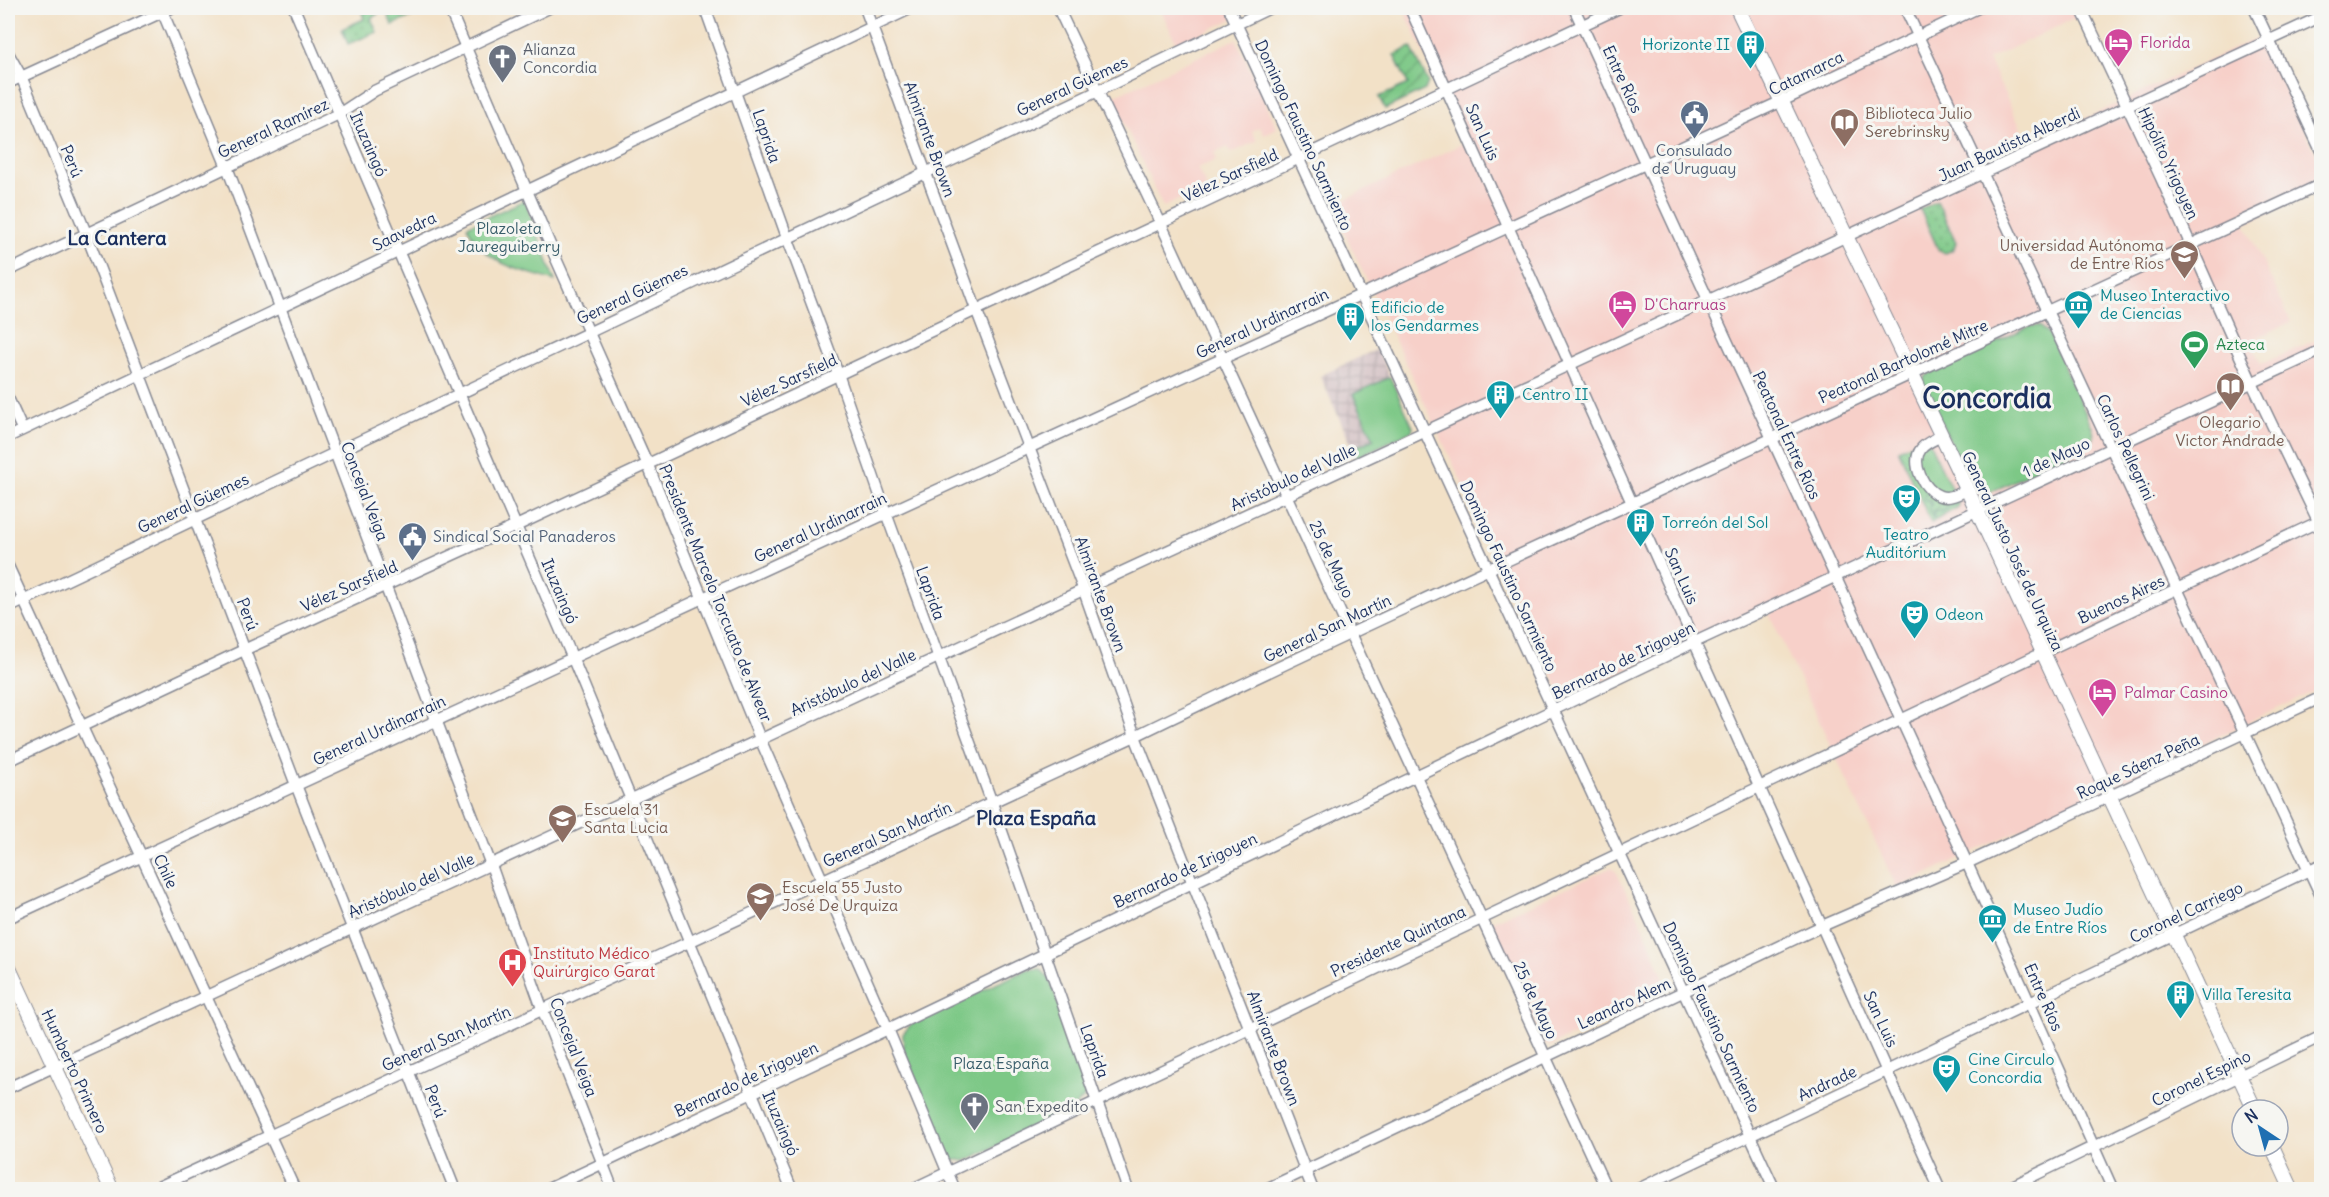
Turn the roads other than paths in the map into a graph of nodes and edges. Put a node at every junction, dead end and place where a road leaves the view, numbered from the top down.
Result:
1 (294, 8) edge
2 (449, 8) edge
3 (549, 8) edge
4 (705, 8) edge
5 (865, 8) edge
6 (912, 8) edge
7 (1058, 8) edge
8 (1228, 8) edge
9 (1270, 8) edge
10 (1410, 8) edge
11 (1574, 8) edge
12 (1620, 8) edge
13 (1737, 8) edge
14 (1905, 8) edge
15 (1978, 8) edge
16 (2081, 8) edge
17 (2254, 8) edge
18 (165, 9) edge
19 (2322, 16) edge
20 (1236, 24) junction
21 (1582, 25) junction
22 (872, 26) junction
23 (1918, 35) junction
24 (2270, 40) junction
25 (466, 47) junction
26 (8, 52) edge
27 (21, 76) junction
28 (8, 82) edge
29 (1447, 89) junction
30 (1098, 91) junction
31 (736, 92) junction
32 (1782, 102) junction
33 (2126, 106) junction
34 (339, 114) junction
35 (2322, 153) edge
36 (1299, 159) junction
37 (1646, 163) junction
38 (227, 167) junction
39 (926, 171) junction
40 (1982, 174) junction
41 (2322, 184) edge
42 (527, 190) junction
43 (1161, 224) junction
44 (1509, 226) junction
45 (86, 233) junction
46 (787, 237) junction
47 (1847, 238) junction
48 (2191, 245) junction
49 (400, 251) junction
50 (8, 271) edge
51 (1362, 293) junction
52 (1709, 299) junction
53 (279, 307) junction
54 (976, 309) junction
55 (2046, 312) junction
56 (588, 332) junction
57 (2322, 350) edge
58 (1223, 357) junction
59 (1571, 363) junction
60 (139, 373) junction
61 (838, 374) junction
62 (1910, 374) junction
63 (2252, 383) junction
64 (461, 393) junction
65 (8, 398) edge
66 (22, 429) junction
67 (1426, 430) junction
68 (1941, 436) junction
69 (8, 437) edge
70 (1772, 437) junction
71 (1030, 447) junction
72 (2110, 448) junction
73 (334, 452) junction
74 (646, 463) junction
75 (1967, 490) junction
76 (1287, 496) junction
77 (1633, 502) junction
78 (1977, 510) junction
79 (886, 513) junction
80 (195, 518) junction
81 (2321, 523) edge
82 (516, 526) junction
83 (8, 566) edge
84 (1489, 569) junction
85 (1836, 577) junction
86 (385, 587) junction
87 (2176, 589) junction
88 (1084, 591) junction
89 (702, 597) junction
90 (25, 599) junction
91 (8, 608) edge
92 (1350, 633) junction
93 (1695, 642) junction
94 (246, 649) junction
95 (2043, 652) junction
96 (573, 659) junction
97 (939, 659) junction
98 (2322, 697) edge
99 (1554, 710) junction
100 (1900, 720) junction
101 (435, 721) junction
102 (82, 725) junction
103 (2244, 734) junction
104 (1136, 736) junction
105 (761, 741) junction
106 (8, 761) edge
107 (1416, 777) junction
108 (296, 785) junction
109 (1759, 786) junction
110 (2110, 796) junction
111 (632, 800) junction
112 (992, 803) junction
113 (1619, 852) junction
114 (142, 856) junction
115 (1967, 862) junction
116 (2322, 864) edge
117 (491, 865) junction
118 (2308, 870) junction
119 (821, 880) junction
120 (1193, 883) junction
121 (2322, 898) edge
122 (8, 918) edge
123 (1481, 918) junction
124 (1822, 926) junction
125 (352, 928) junction
126 (2174, 934) junction
127 (690, 942) junction
128 (1044, 954) junction
129 (8, 966) edge
130 (1684, 992) junction
131 (206, 995) junction
132 (2031, 1002) junction
133 (543, 1011) junction
134 (1249, 1028) junction
135 (888, 1029) junction
136 (2322, 1036) edge
137 (1545, 1056) junction
138 (54, 1067) junction
139 (1888, 1071) junction
140 (409, 1072) junction
141 (2240, 1076) junction
142 (8, 1088) edge
143 (752, 1093) junction
144 (2250, 1098) edge
145 (1097, 1101) junction
146 (270, 1136) junction
147 (1750, 1136) junction
148 (2094, 1147) junction
149 (2277, 1158) edge
150 (603, 1163) junction
151 (1305, 1170) junction
152 (947, 1172) junction
153 (112, 1190) edge
154 (152, 1190) edge
155 (295, 1190) edge
156 (455, 1190) edge
157 (546, 1190) edge
158 (613, 1190) edge
159 (792, 1190) edge
160 (910, 1190) edge
161 (955, 1190) edge
162 (1128, 1190) edge
163 (1264, 1190) edge
164 (1313, 1190) edge
165 (1606, 1190) edge
166 (1636, 1190) edge
167 (1775, 1190) edge
168 (1940, 1190) edge
169 (2004, 1190) edge
170 (2114, 1190) edge
171 (2292, 1190) edge

1 - 34 street, Ituzaingó
2 - 25 street, Presidente Marcelo Torcuato de Alvear
3 - 25 street, General Ramírez
4 - 31 street, Laprida
5 - 22 street, Almirante Brown
6 - 22 street, Saavedra
7 - 30 street, 25 de Mayo
8 - 20 street, Domingo Faustino Sarmiento
9 - 20 street, General Güemes
10 - 29 street, San Luis
11 - 21 street, Entre Ríos
12 - 21 street, Vélez Sarsfield
13 - 32 street, General Justo José de Urquiza
14 - 23 street, Carlos Pellegrini
15 - 23 street, Catamarca
16 - 33 street, Hipólito Yrigoyen
17 - 24 street
18 - 27 street
18 - 38 street, Concejal Veiga
19 - 24 street, Juan Bautista Alberdi
20 - 30 street, General Güemes
20 - 36 street, Domingo Faustino Sarmiento
21 - 29 street, Vélez Sarsfield
21 - 37 street, Entre Ríos
22 - 31 street, Saavedra
22 - 39 street, Almirante Brown
23 - 32 street, Catamarca
23 - 40 street, Carlos Pellegrini
24 - 33 street, Juan Bautista Alberdi
24 - 35 street
25 - 34 street, General Ramírez
25 - 42 street, Presidente Marcelo Torcuato de Alvear
26 - 27 street, Perú
27 - 28 street
27 - 45 street, Perú
29 - 36 street, Vélez Sarsfield
29 - 44 street, San Luis
30 - 39 street, General Güemes
30 - 43 street, 25 de Mayo
31 - 42 street, Saavedra
31 - 46 street, Laprida
32 - 37 street, Catamarca
32 - 47 street, General Justo José de Urquiza
33 - 40 street, Juan Bautista Alberdi
33 - 48 street, Hipólito Yrigoyen
34 - 38 street, General Ramírez
34 - 49 street, Ituzaingó
36 - 43 street, Vélez Sarsfield
36 - 51 street, Domingo Faustino Sarmiento
37 - 44 street, General Urdinarrain
37 - 52 street, Peatonal Entre Ríos
38 - 45 street, General Ramírez
38 - 53 street, Concejal Veiga
39 - 46 street, General Güemes
39 - 54 street, Almirante Brown
40 - 47 street, Juan Bautista Alberdi
40 - 55 street, Carlos Pellegrini
41 - 48 street, Peatonal Bartolomé Mitre
42 - 49 street, Saavedra
42 - 56 street, Presidente Marcelo Torcuato de Alvear
43 - 54 street, Vélez Sarsfield
43 - 58 street, 25 de Mayo
44 - 51 street, General Urdinarrain
44 - 59 street, San Luis
45 - 50 street, General Ramírez
45 - 60 street, Perú
46 - 56 street, General Güemes
46 - 61 street, Laprida
47 - 52 street, Juan Bautista Alberdi
47 - 62 street, General Justo José de Urquiza
48 - 55 street, Peatonal Bartolomé Mitre
48 - 63 street, Hipólito Yrigoyen
49 - 53 street, Saavedra
49 - 64 street, Ituzaingó
51 - 58 street, General Urdinarrain
51 - 67 street, Domingo Faustino Sarmiento
52 - 59 street, Aristóbulo del Valle
52 - 70 street, Peatonal Entre Ríos
53 - 60 street, Saavedra
53 - 73 street, Concejal Veiga
54 - 61 street, Vélez Sarsfield
54 - 71 street, Almirante Brown
55 - 62 street, Peatonal Bartolomé Mitre
55 - 72 street, Carlos Pellegrini
56 - 64 street, General Güemes
56 - 74 street, Presidente Marcelo Torcuato de Alvear
57 - 63 street, 1 de Mayo
58 - 71 street, General Urdinarrain
58 - 76 street, 25 de Mayo
59 - 67 street, Aristóbulo del Valle
59 - 77 street, San Luis
60 - 66 street, Saavedra
60 - 80 street, Perú
61 - 74 street, Vélez Sarsfield
61 - 79 street, Laprida
62 - 68 street, General Justo José de Urquiza
62 - 70 street, Peatonal Bartolomé Mitre
63 - 72 street, 1 de Mayo
63 - 81 street, Hipólito Yrigoyen
64 - 73 street, General Güemes
64 - 82 street, Ituzaingó
65 - 66 street
66 - 69 street, Saavedra
67 - 76 street, Aristóbulo del Valle
67 - 84 street, Domingo Faustino Sarmiento
68 - 75 street, General Justo José de Urquiza
68 - 75 street
70 - 77 street, Peatonal Bartolomé Mitre
70 - 85 street, Peatonal Entre Ríos
71 - 79 street, General Urdinarrain
71 - 88 street, Almirante Brown
72 - 78 street, 1 de Mayo
72 - 87 street, Carlos Pellegrini
73 - 80 street, General Güemes
73 - 86 street, Concejal Veiga
74 - 82 street, Vélez Sarsfield
74 - 89 street, Presidente Marcelo Torcuato de Alvear
75 - 78 street, General Justo José de Urquiza
76 - 88 street, Aristóbulo del Valle
76 - 92 street, 25 de Mayo
77 - 84 street, General San Martín
77 - 93 street, San Luis
78 - 85 street, 1 de Mayo
78 - 95 street, General Justo José de Urquiza
79 - 89 street, General Urdinarrain
79 - 97 street, Laprida
80 - 90 street, General Güemes
80 - 94 street, Perú
81 - 87 street, Buenos Aires
82 - 86 street, Vélez Sarsfield
82 - 96 street, Ituzaingó
83 - 90 street, Chile
84 - 92 street, General San Martín
84 - 99 street, Domingo Faustino Sarmiento
85 - 93 street, Bernardo de Irigoyen
85 - 100 street, Peatonal Entre Ríos
86 - 94 street, Vélez Sarsfield
86 - 101 street, Concejal Veiga
87 - 95 street, Buenos Aires
87 - 103 street, Carlos Pellegrini
88 - 97 street, Aristóbulo del Valle
88 - 104 street, Almirante Brown
89 - 96 street, General Urdinarrain
89 - 105 street, Presidente Marcelo Torcuato de Alvear
90 - 91 street, General Güemes
90 - 102 street, Chile
92 - 104 street, General San Martín
92 - 107 street, 25 de Mayo
93 - 99 street, Bernardo de Irigoyen
93 - 109 street, San Luis
94 - 102 street, Vélez Sarsfield
94 - 108 street, Perú
95 - 100 street, Buenos Aires
95 - 110 street, General Justo José de Urquiza
96 - 101 street, General Urdinarrain
96 - 111 street, Ituzaingó
97 - 105 street, Aristóbulo del Valle
97 - 112 street, Laprida
98 - 103 street, Roque Sáenz Peña
99 - 107 street, Bernardo de Irigoyen
99 - 113 street, Domingo Faustino Sarmiento
100 - 109 street, Presidente Quintana
100 - 115 street, Entre Ríos
101 - 108 street, General Urdinarrain
101 - 117 street, Concejal Veiga
102 - 106 street, Vélez Sarsfield
102 - 114 street, Chile
103 - 110 street, Roque Sáenz Peña
103 - 118 street, Carlos Pellegrini
104 - 112 street, General San Martín
104 - 120 street, Almirante Brown
105 - 111 street, Aristóbulo del Valle
105 - 119 street, Presidente Marcelo Torcuato de Alvear
107 - 120 street, Bernardo de Irigoyen
107 - 123 street, 25 de Mayo
108 - 114 street, General Urdinarrain
108 - 125 street, Perú
109 - 113 street, Presidente Quintana
109 - 124 street, San Luis
110 - 115 street, Roque Sáenz Peña
110 - 126 street, General Justo José de Urquiza
111 - 117 street, Aristóbulo del Valle
111 - 127 street, Ituzaingó
112 - 119 street, General San Martín
112 - 128 street, Laprida
113 - 123 street, Presidente Quintana
113 - 130 street, Domingo Faustino Sarmiento
114 - 122 street, General Urdinarrain
114 - 131 street, Chile
115 - 124 street, Leandro Alem
115 - 132 street, Entre Ríos
116 - 118 street, Coronel Carriego
117 - 125 street, Aristóbulo del Valle
117 - 133 street, Concejal Veiga
118 - 121 street, Carlos Pellegrini
118 - 126 street, Coronel Carriego
119 - 127 street, General San Martín
119 - 135 street, Presidente Marcelo Torcuato de Alvear
120 - 128 street, Bernardo de Irigoyen
120 - 134 street, Almirante Brown
123 - 134 street, Presidente Quintana
123 - 137 street, 25 de Mayo
124 - 130 street, Leandro Alem
124 - 139 street, San Luis
125 - 131 street, Aristóbulo del Valle
125 - 140 street, Perú
126 - 132 street, Coronel Carriego
126 - 141 street, General Justo José de Urquiza
127 - 133 street, General San Martín
127 - 143 street, Ituzaingó
128 - 135 street, Bernardo de Irigoyen
128 - 145 street, Laprida
129 - 138 street, Humberto Primero
130 - 137 street, Leandro Alem
130 - 147 street, Domingo Faustino Sarmiento
131 - 138 street, Aristóbulo del Valle
131 - 146 street, Chile
132 - 139 street, Andrade
132 - 148 street, Entre Ríos
133 - 140 street, General San Martín
133 - 150 street, Concejal Veiga
134 - 145 street, Presidente Quintana
134 - 151 street, Almirante Brown
135 - 143 street, Bernardo de Irigoyen
135 - 152 street, Presidente Marcelo Torcuato de Alvear
136 - 141 street, Coronel Espino
137 - 151 street, Leandro Alem
137 - 165 street, 25 de Mayo
138 - 142 street, Aristóbulo del Valle
138 - 153 street, Humberto Primero
139 - 147 street, Andrade
139 - 168 street, San Luis
140 - 146 street, General San Martín
140 - 156 street, Perú
141 - 144 street, General Justo José de Urquiza
141 - 148 street, Coronel Espino
143 - 150 street, Bernardo de Irigoyen
143 - 159 street, Ituzaingó
145 - 152 street, Presidente Quintana
145 - 162 street, Laprida
146 - 154 street, General San Martín
146 - 155 street, Chile
147 - 166 street, Andrade
147 - 167 street, Domingo Faustino Sarmiento
148 - 169 street, Coronel Espino
148 - 170 street, Entre Ríos
149 - 171 street
150 - 157 street, Bernardo de Irigoyen
150 - 158 street, Concejal Veiga
151 - 163 street, Leandro Alem
151 - 164 street, Almirante Brown
152 - 160 street, Presidente Quintana
152 - 161 street, Presidente Marcelo Torcuato de Alvear

